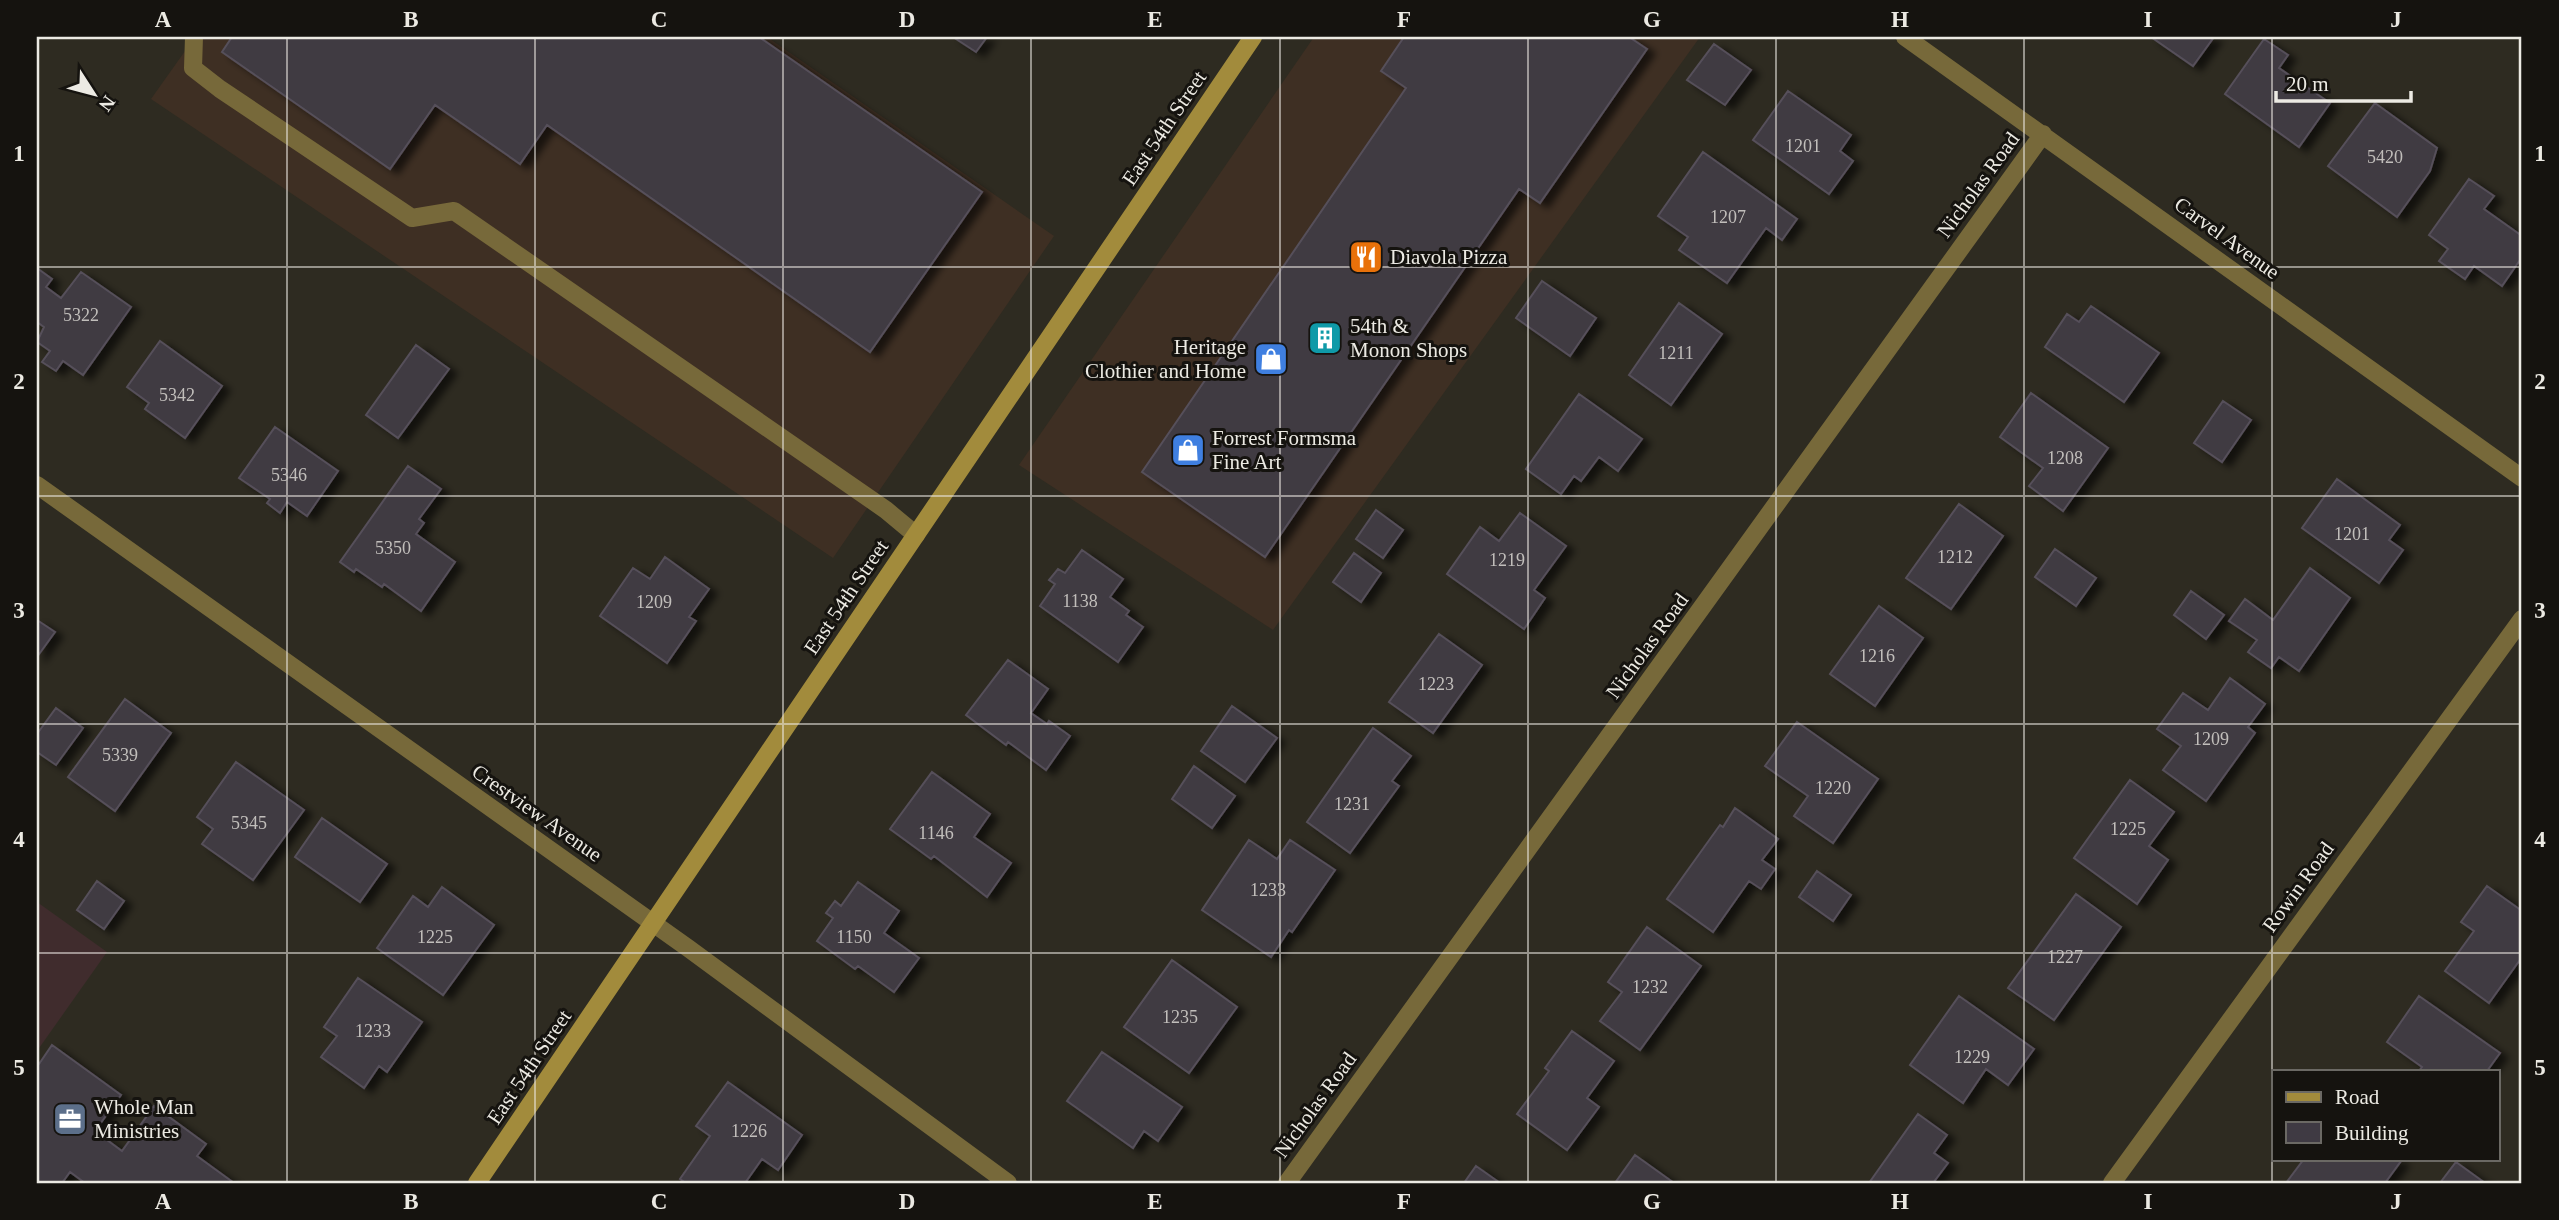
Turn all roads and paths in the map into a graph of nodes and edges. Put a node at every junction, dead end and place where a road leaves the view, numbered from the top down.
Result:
1 (194, 37) edge
2 (1253, 37) edge
3 (1905, 37) edge
4 (2043, 134) junction
5 (2522, 478) edge
6 (37, 485) edge
7 (916, 535) junction
8 (2522, 620) edge
9 (653, 924) junction
10 (477, 1183) edge
11 (1007, 1183) edge
12 (1287, 1183) edge
13 (2112, 1183) edge

1 - 7 street
2 - 7 street, East 54th Street
3 - 4 street, Carvel Avenue
4 - 5 street, Carvel Avenue
4 - 12 street, Nicholas Road
6 - 9 street, Crestview Avenue
7 - 9 street, East 54th Street
8 - 13 street, Rowin Road
9 - 10 street, East 54th Street
9 - 11 street, Crestview Avenue

